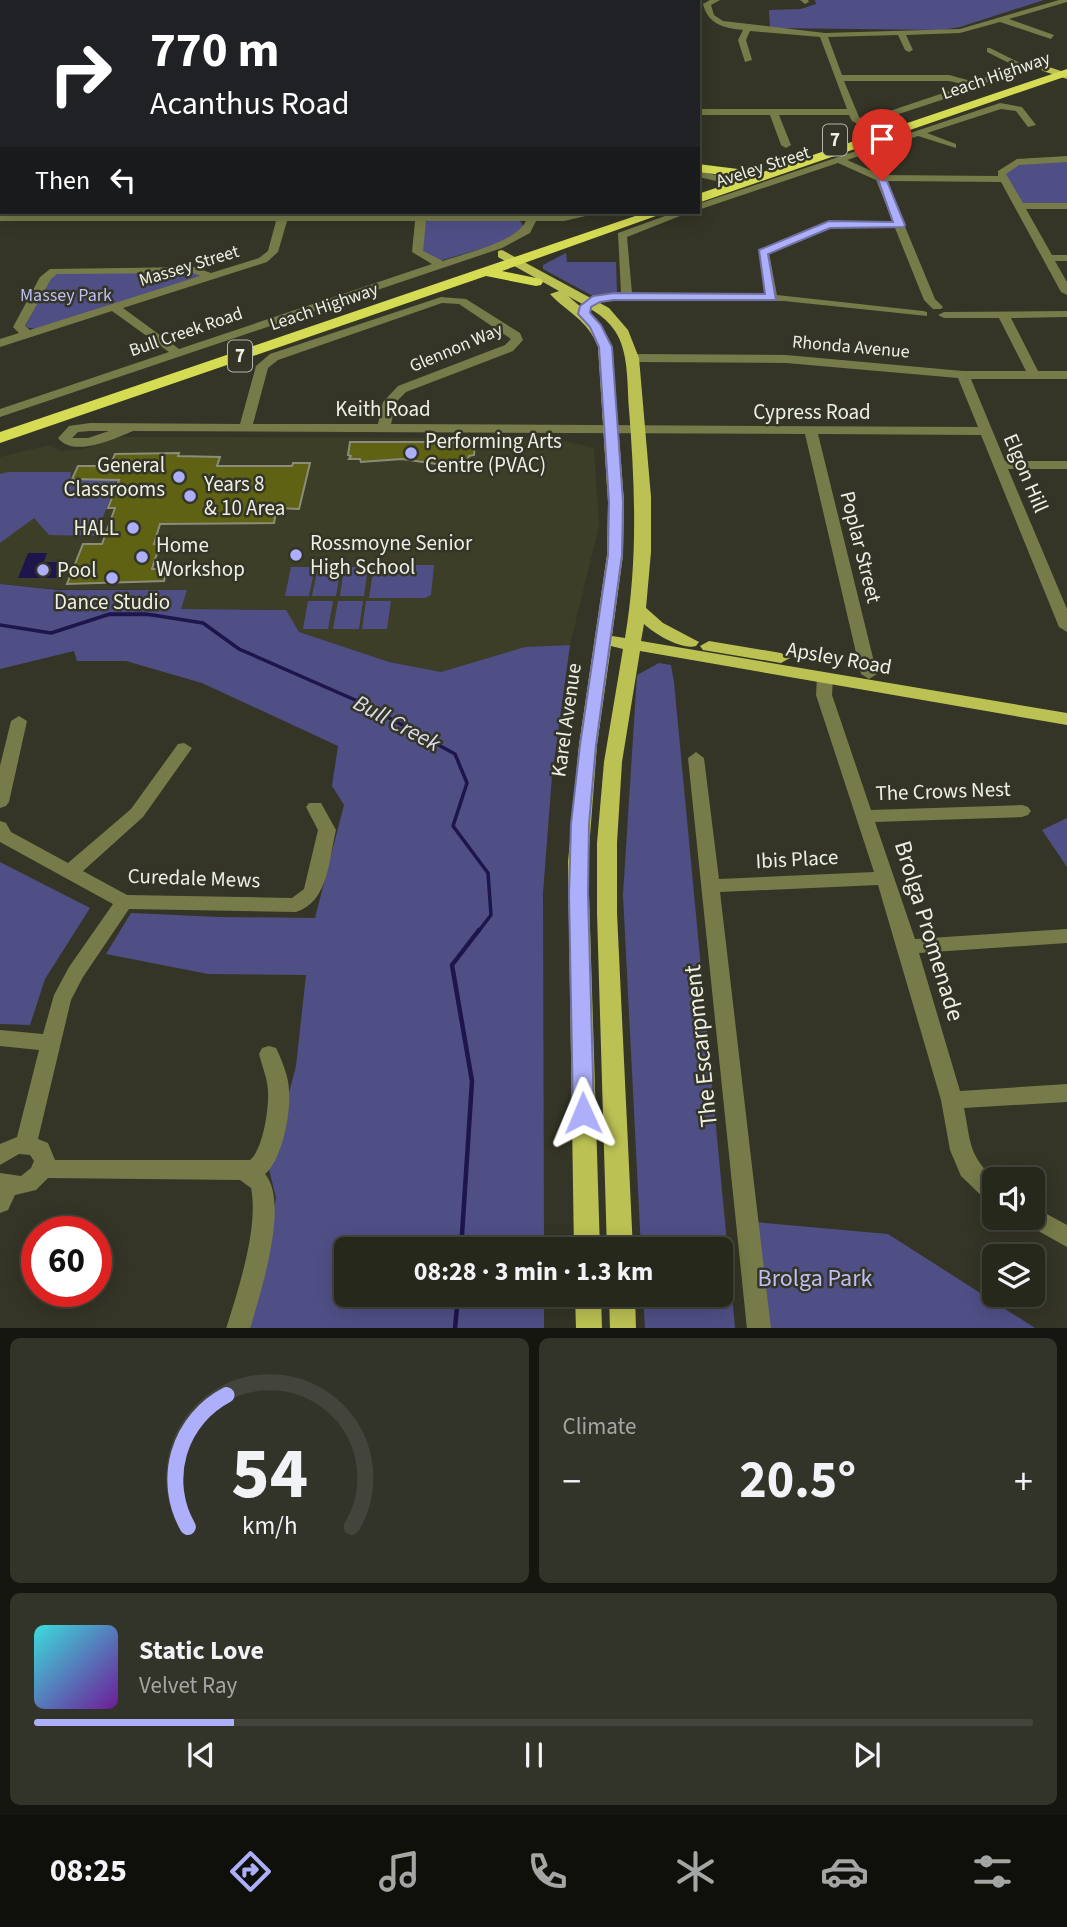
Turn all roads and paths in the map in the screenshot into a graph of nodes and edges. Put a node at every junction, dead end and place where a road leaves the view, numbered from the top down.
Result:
1 (716, 0) edge
2 (1067, 0) edge
3 (1054, 4) junction
4 (1067, 8) edge
5 (1003, 20) junction
6 (747, 29) junction
7 (901, 33) junction
8 (825, 35) junction
9 (1051, 37) dead end
10 (909, 50) dead end
11 (990, 50) dead end
12 (748, 60) dead end
13 (1067, 62) edge
14 (1061, 73) edge
15 (838, 78) junction
16 (976, 85) junction
17 (700, 112) edge
18 (773, 112) junction
19 (852, 112) junction
20 (1031, 125) dead end
21 (918, 133) junction
22 (786, 145) dead end
23 (954, 146) dead end
24 (1067, 159) edge
25 (838, 160) junction
26 (700, 170) edge
27 (700, 171) edge
28 (738, 173) junction
29 (880, 178) junction
30 (1003, 179) junction
31 (721, 185) junction
32 (700, 187) edge
33 (700, 198) edge
34 (700, 206) edge
35 (1019, 206) junction
36 (1067, 206) edge
37 (590, 214) edge
38 (621, 214) edge
39 (654, 214) edge
40 (680, 214) edge
41 (21, 215) edge
42 (304, 215) edge
43 (489, 215) edge
44 (0, 218) edge
45 (421, 218) junction
46 (282, 219) junction
47 (531, 219) junction
48 (900, 225) junction
49 (554, 249) junction
50 (1049, 258) junction
51 (1067, 258) edge
52 (504, 259) junction
53 (442, 265) junction
54 (480, 274) junction
55 (534, 276) junction
56 (212, 277) junction
57 (1067, 292) edge
58 (627, 298) junction
59 (772, 298) junction
60 (114, 307) junction
61 (587, 308) junction
62 (935, 309) junction
63 (1003, 314) junction
64 (1067, 315) edge
65 (28, 334) junction
66 (0, 343) edge
67 (177, 354) junction
68 (632, 358) junction
69 (963, 375) junction
70 (1034, 375) junction
71 (1067, 375) edge
72 (0, 413) edge
73 (0, 423) edge
74 (128, 429) dead end
75 (245, 429) junction
76 (384, 429) junction
77 (612, 431) junction
78 (638, 431) junction
79 (811, 431) junction
80 (985, 431) junction
81 (0, 438) edge
82 (1000, 465) junction
83 (1067, 465) edge
84 (638, 610) junction
85 (1067, 627) edge
86 (604, 636) junction
87 (632, 639) junction
88 (690, 642) junction
89 (668, 651) junction
90 (627, 665) junction
91 (869, 674) junction
92 (825, 678) junction
93 (1067, 709) edge
94 (1067, 719) edge
95 (19, 721) dead end
96 (184, 748) dead end
97 (696, 758) dead end
98 (0, 802) edge
99 (315, 807) dead end
100 (1022, 811) dead end
101 (865, 816) junction
102 (0, 827) edge
103 (71, 870) junction
104 (886, 878) junction
105 (709, 886) junction
106 (124, 902) junction
107 (1067, 936) edge
108 (908, 947) junction
109 (0, 1038) edge
110 (50, 1043) junction
111 (269, 1054) dead end
112 (1067, 1093) edge
113 (952, 1100) junction
114 (26, 1144) junction
115 (0, 1156) edge
116 (44, 1169) junction
117 (244, 1171) junction
118 (982, 1182) edge
119 (3, 1191) edge
120 (1045, 1224) edge
121 (587, 1237) edge
122 (619, 1237) edge
123 (1067, 1237) edge
124 (588, 1307) edge
125 (622, 1307) edge
126 (238, 1328) edge
127 (589, 1328) edge
128 (623, 1328) edge
129 (759, 1328) edge

1 - 6 street
2 - 3 street
3 - 4 street
3 - 5 street
5 - 7 street
5 - 9 street
6 - 8 street
6 - 12 street
7 - 8 street
7 - 10 street
8 - 15 street
11 - 16 street
13 - 14 highway, Leach Highway / 7
14 - 28 highway, Leach Highway / 7
14 - 31 highway, Leach Highway / 7
15 - 16 street
15 - 19 street
16 - 19 street
17 - 18 street
18 - 19 street
18 - 22 street
20 - 21 street, Aveley Street
21 - 23 street
21 - 25 street, Aveley Street
24 - 30 street
25 - 29 street
25 - 34 street, Aveley Street
26 - 28 highway
27 - 31 street
28 - 31 highway, Leach Highway / 7
29 - 30 street
29 - 48 street
30 - 35 street
31 - 32 highway, Leach Highway / 7
31 - 33 highway, Leach Highway / 7
35 - 36 street
35 - 50 street
37 - 47 street
38 - 52 highway, Leach Highway / 7
39 - 49 highway, Leach Highway / 7
40 - 58 street
41 - 44 street
41 - 46 street
42 - 45 street
42 - 46 street
43 - 45 street
43 - 47 street
45 - 53 street
46 - 56 street, Massey Street
47 - 53 street, Bull Creek Road
48 - 59 street
48 - 62 street
49 - 52 highway, Leach Highway / 7
49 - 55 highway
50 - 51 street
50 - 57 street
52 - 54 highway, Leach Highway / 7
52 - 55 main road, Karel Avenue
52 - 73 highway, Leach Highway / 7
53 - 67 street, Bull Creek Road
54 - 55 highway
54 - 81 highway, Leach Highway / 7
55 - 61 main road, Karel Avenue
55 - 61 main road, Karel Avenue
56 - 60 street, Massey Street
56 - 65 street
58 - 59 street
58 - 61 street
59 - 62 street
60 - 65 street, Massey Street
60 - 67 street
61 - 68 main road, Karel Avenue
61 - 77 main road, Karel Avenue
62 - 63 street
63 - 64 street
63 - 70 street
65 - 66 street, Massey Street
67 - 72 street, Bull Creek Road
68 - 69 street, Rhonda Avenue
68 - 78 main road, Karel Avenue
69 - 70 street, Rhonda Avenue
69 - 80 street, Elgon Hill
70 - 71 street, Rhonda Avenue
74 - 75 street, Keith Road
75 - 76 street, Keith Road
75 - 76 street, Glennon Way
76 - 77 street, Keith Road
77 - 78 street, Keith Road
77 - 86 main road, Karel Avenue
78 - 79 street, Cypress Road
78 - 84 main road, Karel Avenue
79 - 80 street, Cypress Road
79 - 91 street, Poplar Street
80 - 82 street, Elgon Hill
82 - 83 street
82 - 85 street, Elgon Hill
84 - 87 main road, Karel Avenue
84 - 88 main road
86 - 87 main road, Apsley Road
86 - 121 main road, Karel Avenue
87 - 88 main road, Apsley Road
87 - 89 main road, Apsley Road
87 - 90 main road, Karel Avenue
88 - 91 main road, Apsley Road
89 - 90 main road
89 - 92 main road, Apsley Road
90 - 122 main road, Karel Avenue
91 - 93 main road, Apsley Road
92 - 94 main road, Apsley Road
92 - 101 street, Brolga Promenade
95 - 98 street
96 - 103 street
97 - 105 street, The Escarpment
99 - 106 street, Curedale Mews
100 - 101 street, The Crows Nest
101 - 104 street, Brolga Promenade
102 - 103 street, Curedale Mews
103 - 106 street, Curedale Mews
104 - 105 street, Ibis Place
104 - 108 street, Brolga Promenade
105 - 129 street, The Escarpment
106 - 110 street
107 - 108 street
108 - 113 street, Brolga Promenade
109 - 110 street
110 - 114 street
111 - 117 street
112 - 113 street
113 - 118 street, Brolga Promenade
114 - 115 street
114 - 116 street
116 - 117 street
116 - 119 street
117 - 126 street
120 - 123 street
124 - 127 main road
125 - 128 main road

